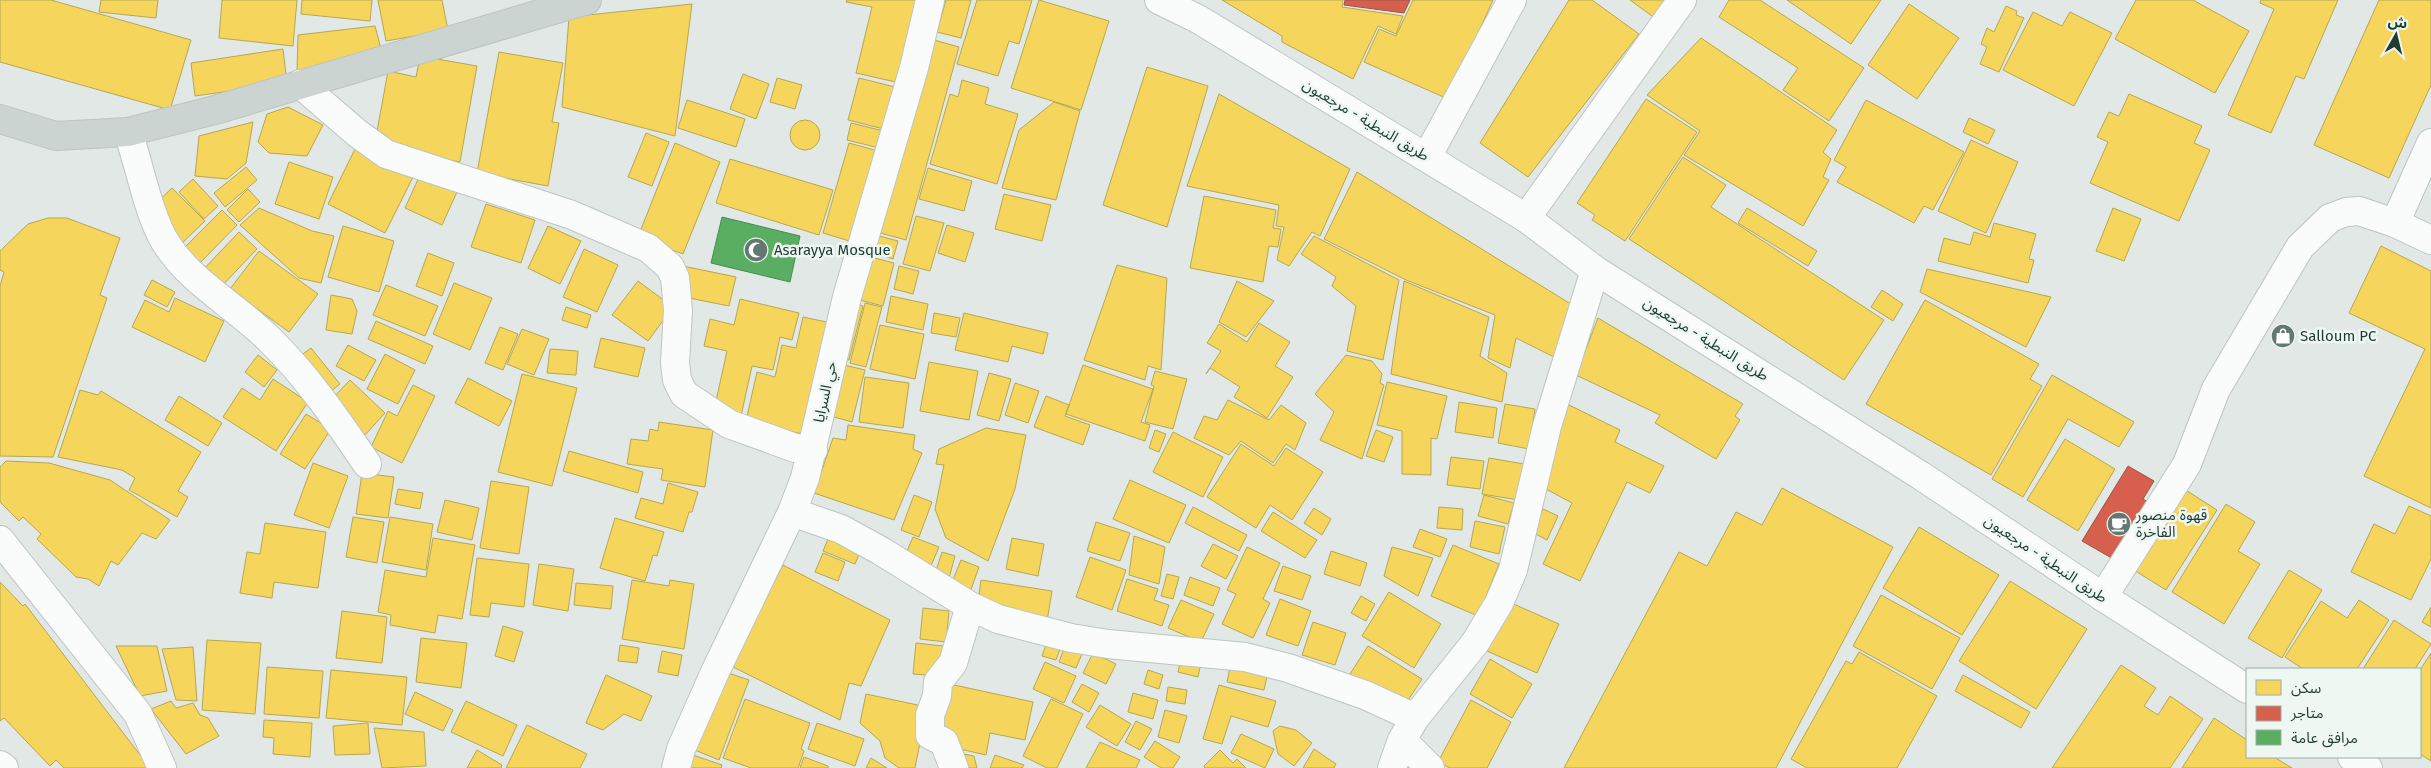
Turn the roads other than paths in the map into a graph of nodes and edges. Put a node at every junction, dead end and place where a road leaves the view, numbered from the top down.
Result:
1 (588, 0) edge
2 (930, 0) edge
3 (1159, 0) edge
4 (1512, 0) edge
5 (1682, 0) edge
6 (300, 84) junction
7 (0, 119) edge
8 (128, 132) junction
9 (2431, 143) edge
10 (1427, 157) junction
11 (1526, 218) junction
12 (2395, 223) junction
13 (2431, 240) edge
14 (1596, 270) junction
15 (813, 450) junction
16 (367, 464) dead end
17 (792, 512) junction
18 (0, 540) edge
19 (2103, 597) junction
20 (970, 606) junction
21 (2246, 688) edge
22 (1409, 729) junction
23 (2353, 758) edge
24 (0, 765) edge
25 (4, 768) edge
26 (162, 768) edge
27 (676, 768) edge
28 (954, 768) edge
29 (1392, 768) edge
30 (1430, 768) edge
31 (2368, 768) edge

1 - 6 main road
2 - 15 street, حي السرايا
3 - 10 street, طريق النبطية - مرجعيون
4 - 10 street
5 - 11 street
6 - 8 main road
6 - 15 street
7 - 8 main road
8 - 16 street
9 - 12 street
10 - 11 street, طريق النبطية - مرجعيون
11 - 14 street, طريق النبطية - مرجعيون
12 - 13 street
12 - 19 street
14 - 19 street, طريق النبطية - مرجعيون
14 - 22 street
15 - 17 street, حي السرايا
17 - 20 street
17 - 27 street, حي السرايا
18 - 26 street
19 - 21 street, طريق النبطية - مرجعيون
20 - 22 street
20 - 28 street
22 - 29 street
22 - 30 street
23 - 31 street
24 - 25 street

